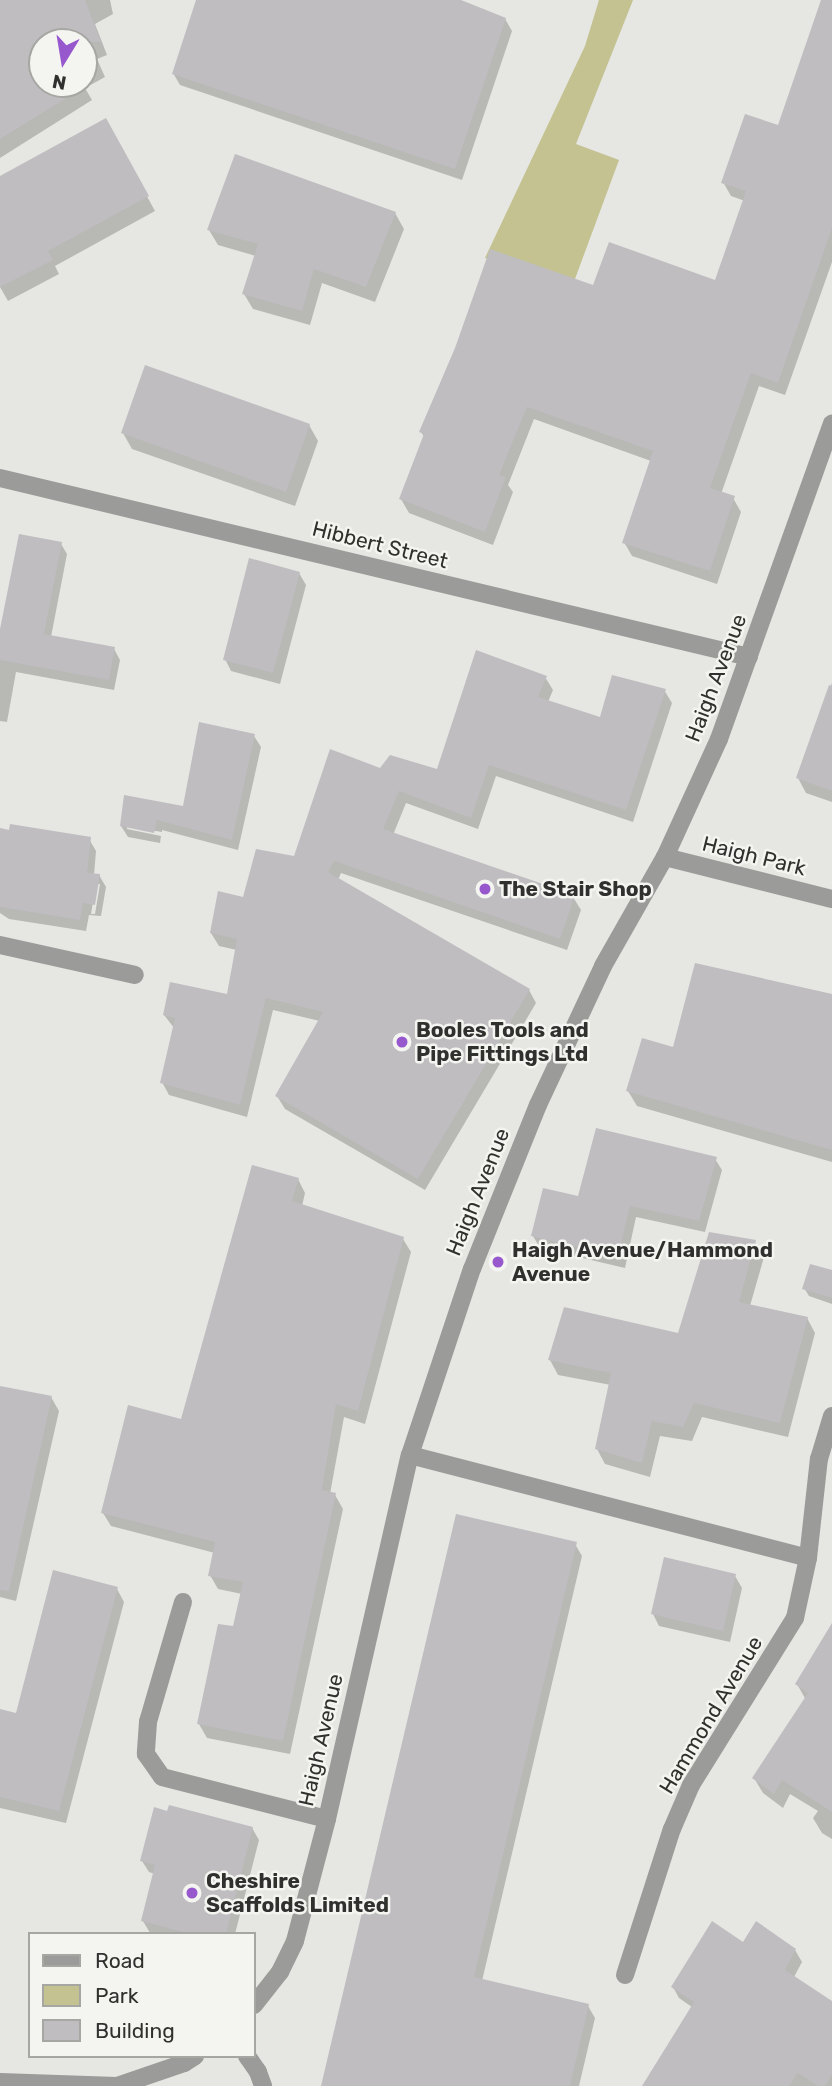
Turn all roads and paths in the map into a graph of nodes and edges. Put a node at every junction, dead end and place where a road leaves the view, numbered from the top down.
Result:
1 (832, 424) edge
2 (0, 478) edge
3 (749, 657) junction
4 (665, 857) junction
5 (832, 899) edge
6 (0, 945) edge
7 (135, 975) dead end
8 (832, 1416) edge
9 (410, 1455) junction
10 (808, 1558) junction
11 (183, 1602) dead end
12 (327, 1819) junction
13 (625, 1975) dead end
14 (256, 2002) edge
15 (192, 2058) edge
16 (248, 2058) edge
17 (1, 2083) edge
18 (263, 2086) edge

1 - 3 street, Haigh Avenue
2 - 3 street, Hibbert Street
3 - 4 street, Haigh Avenue
4 - 5 street, Haigh Park
4 - 9 street, Haigh Avenue
6 - 7 street
8 - 10 street, Hammond Avenue
9 - 10 street
9 - 12 street, Haigh Avenue
10 - 13 street, Hammond Avenue
11 - 12 street
12 - 14 street, Haigh Avenue
15 - 17 street
16 - 18 street

